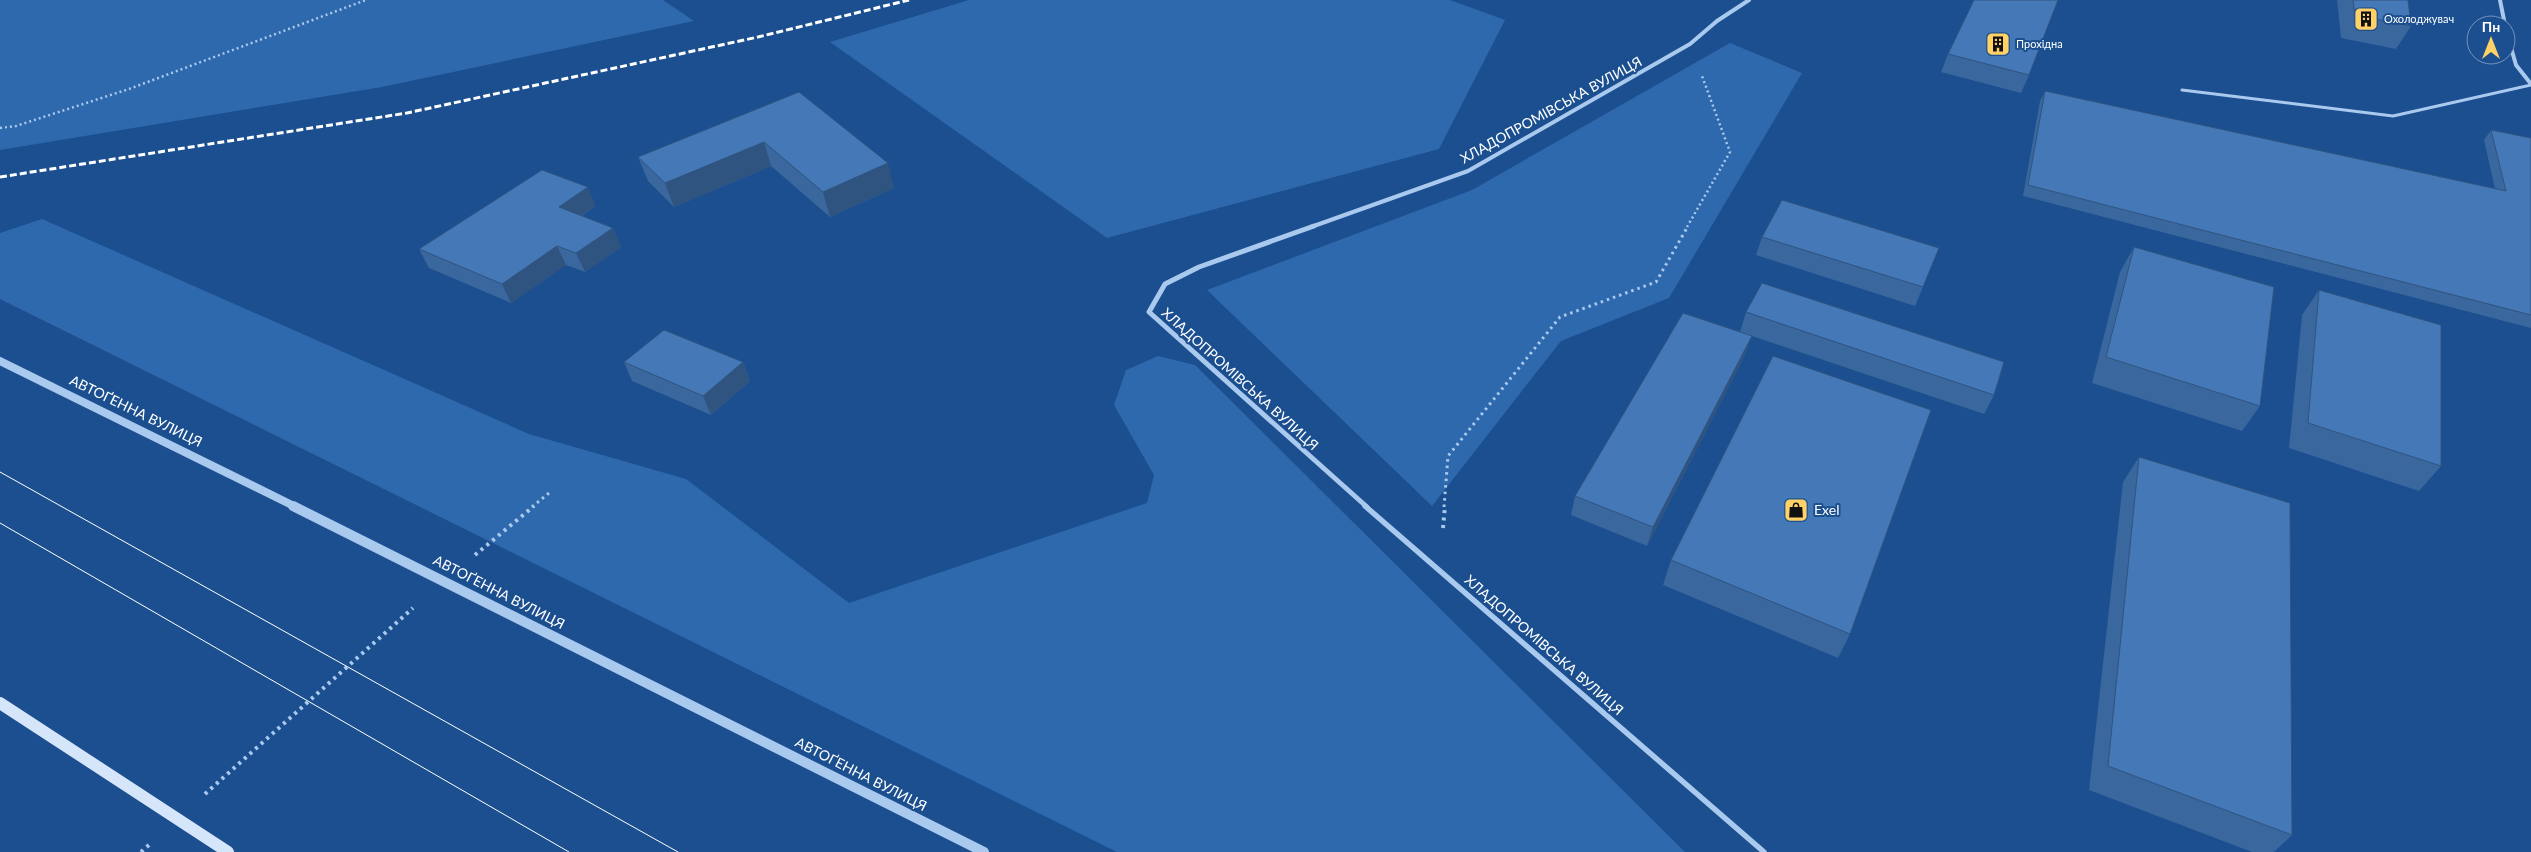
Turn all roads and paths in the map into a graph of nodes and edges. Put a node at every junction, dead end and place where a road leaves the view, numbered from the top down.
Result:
1 (366, 0) edge
2 (1749, 0) edge
3 (2500, 0) edge
4 (2503, 15) edge
5 (1690, 44) junction
6 (2516, 64) edge
7 (2531, 84) edge
8 (2182, 90) dead end
9 (0, 128) edge
10 (0, 361) edge
11 (549, 493) dead end
12 (1441, 570) junction
13 (444, 580) junction
14 (0, 703) edge
15 (176, 820) junction
16 (141, 852) edge
17 (228, 852) edge
18 (984, 852) edge
19 (1764, 852) edge

1 - 9 path
2 - 5 street, ХЛАДОПРОМІВСЬКА ВУЛИЦЯ
3 - 4 street
5 - 12 path
5 - 12 street, ХЛАДОПРОМІВСЬКА ВУЛИЦЯ
6 - 7 street
7 - 8 lane
10 - 13 street, АВТОҐЕННА ВУЛИЦЯ
11 - 13 path
12 - 19 street, ХЛАДОПРОМІВСЬКА ВУЛИЦЯ
13 - 15 path
13 - 18 street, АВТОҐЕННА ВУЛИЦЯ
14 - 15 main road
15 - 16 path
15 - 17 main road

